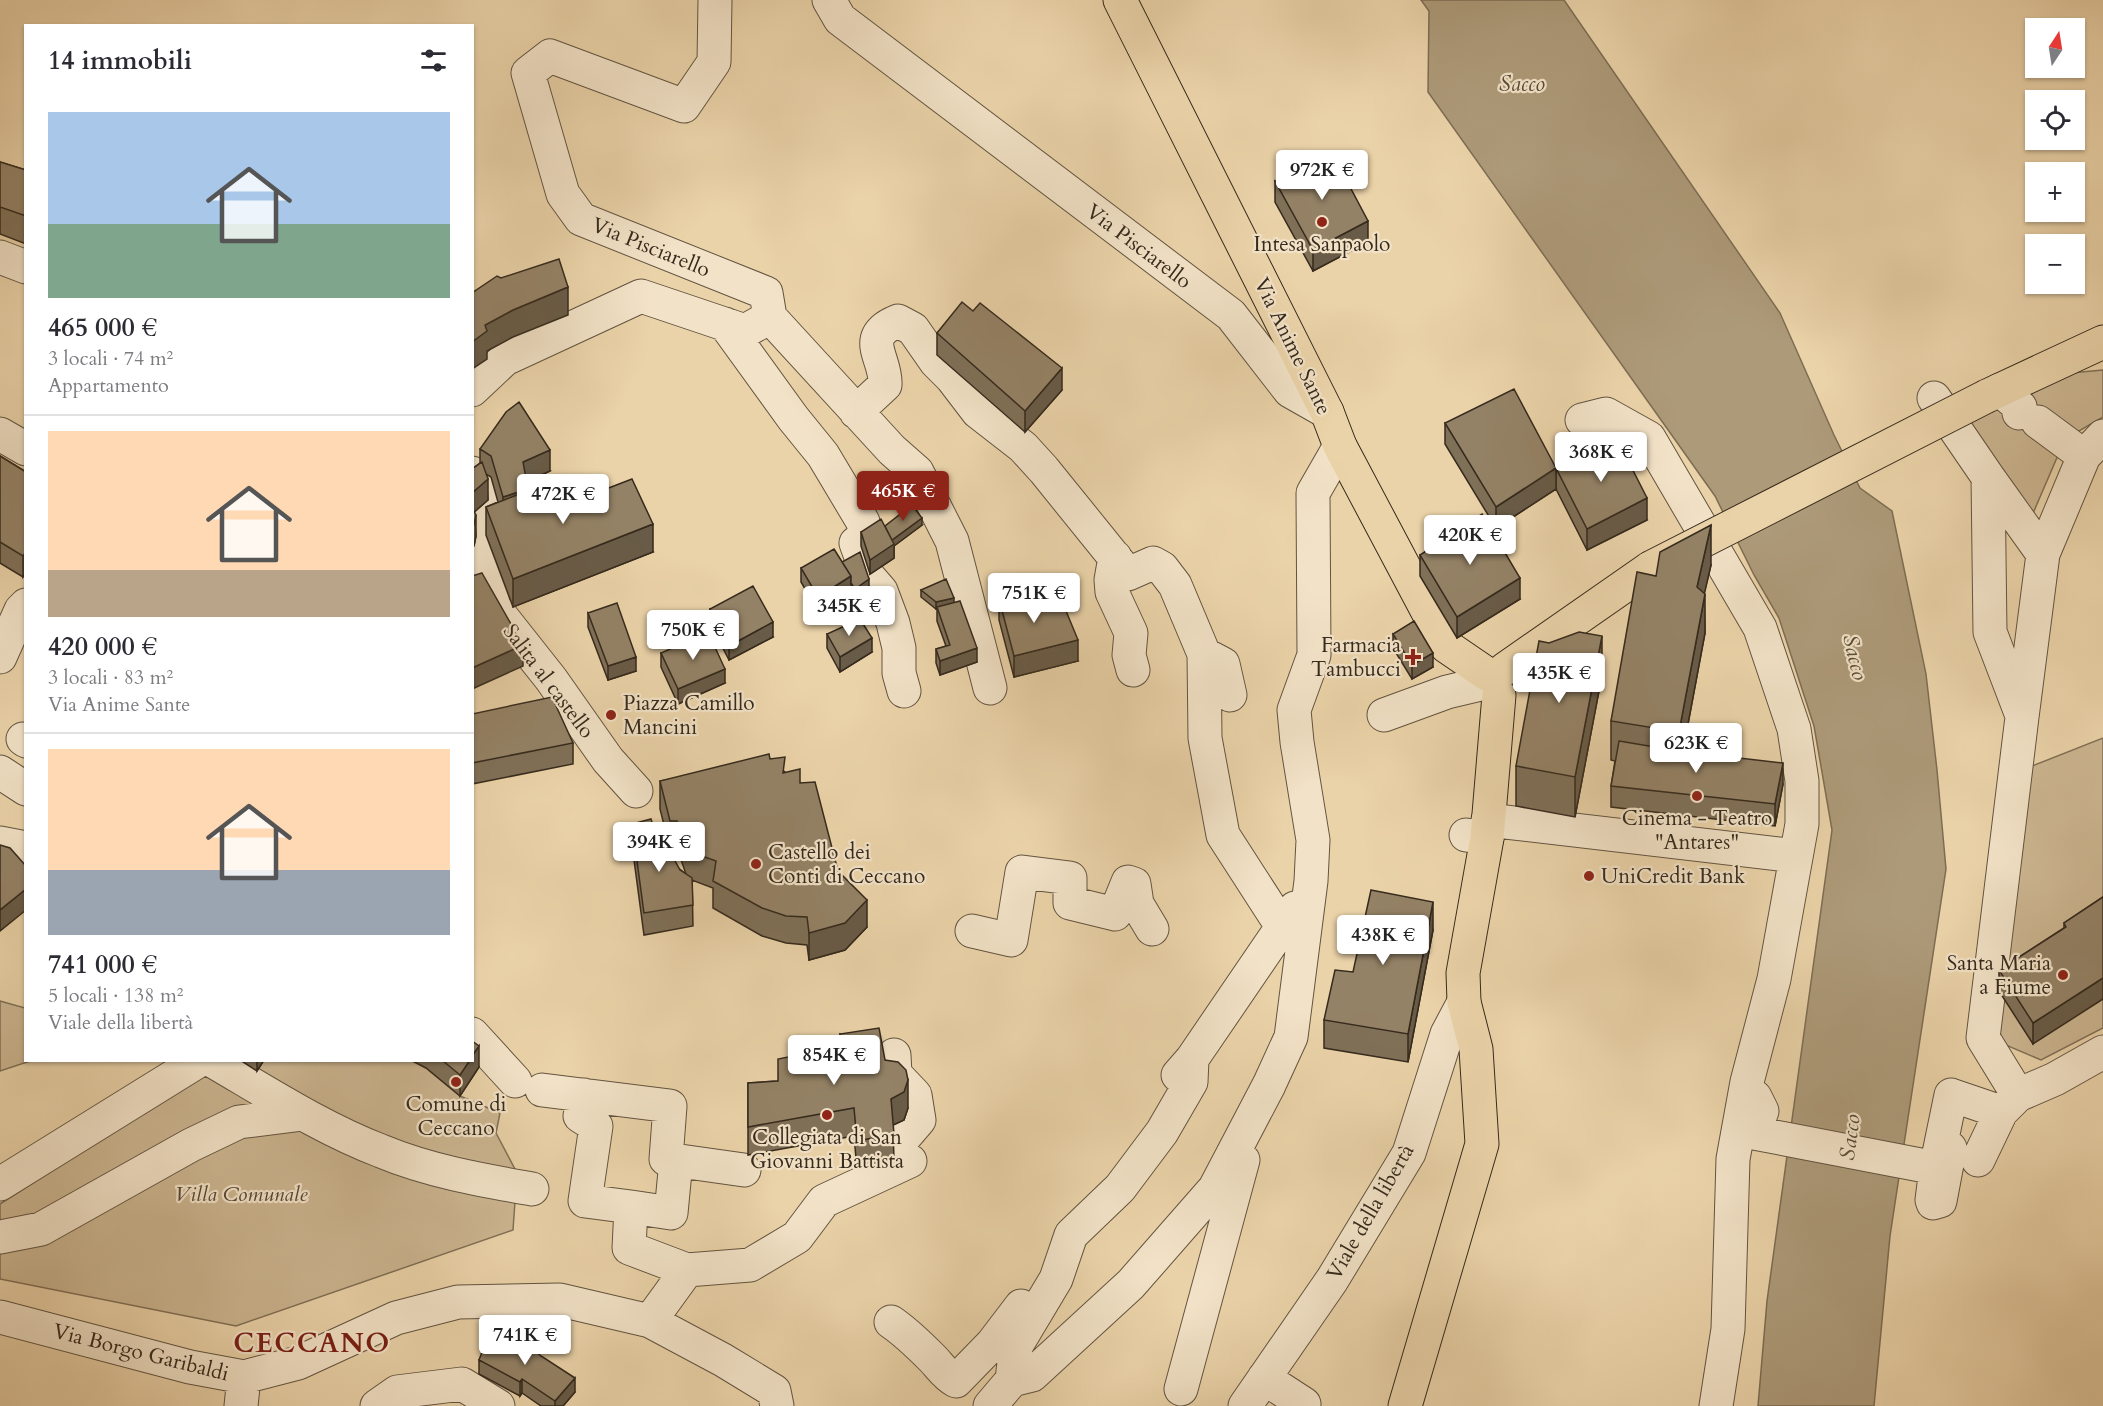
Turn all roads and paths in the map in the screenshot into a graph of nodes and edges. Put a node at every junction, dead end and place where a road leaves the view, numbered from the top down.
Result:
1 (715, 0) edge
2 (829, 0) edge
3 (1120, 0) edge
4 (0, 257) edge
5 (24, 266) edge
6 (770, 317) junction
7 (725, 324) junction
8 (2103, 342) edge
9 (2087, 357) edge
10 (474, 388) edge
11 (1934, 398) dead end
12 (2011, 405) junction
13 (856, 412) junction
14 (1327, 412) junction
15 (1582, 420) dead end
16 (0, 434) edge
17 (1340, 446) junction
18 (2093, 446) edge
19 (24, 448) edge
20 (474, 475) edge
21 (1988, 477) junction
22 (2043, 554) junction
23 (1115, 557) junction
24 (23, 617) edge
25 (1204, 654) junction
26 (0, 657) edge
27 (1133, 670) dead end
28 (1494, 680) junction
29 (990, 688) dead end
30 (904, 691) dead end
31 (1230, 695) dead end
32 (1384, 715) dead end
33 (2022, 717) junction
34 (0, 772) edge
35 (24, 788) edge
36 (636, 791) dead end
37 (1481, 831) junction
38 (0, 843) edge
39 (24, 848) edge
40 (1796, 856) junction
41 (1311, 881) junction
42 (1283, 928) junction
43 (1152, 929) dead end
44 (972, 931) dead end
45 (1464, 1002) junction
46 (474, 1036) edge
47 (2103, 1052) edge
48 (894, 1055) dead end
49 (1192, 1059) junction
50 (197, 1062) edge
51 (214, 1062) edge
52 (1747, 1082) junction
53 (584, 1095) junction
54 (2010, 1103) junction
55 (1153, 1105) dead end
56 (303, 1114) junction
57 (1246, 1129) junction
58 (1762, 1135) junction
59 (1733, 1159) junction
60 (1978, 1160) dead end
61 (676, 1161) junction
62 (744, 1170) dead end
63 (0, 1184) edge
64 (532, 1189) dead end
65 (631, 1207) junction
66 (0, 1237) edge
67 (1063, 1259) junction
68 (687, 1270) junction
69 (0, 1317) edge
70 (650, 1321) junction
71 (891, 1322) dead end
72 (1264, 1378) junction
73 (1012, 1380) junction
74 (1181, 1389) dead end
75 (243, 1391) edge
76 (458, 1395) edge
77 (377, 1406) edge
78 (498, 1406) edge
79 (777, 1406) edge
80 (990, 1406) edge
81 (1245, 1406) edge
82 (1303, 1406) edge
83 (1405, 1406) edge
84 (1716, 1406) edge

1 - 6 street, Via Pisciarello
2 - 14 street, Via Pisciarello
3 - 14 main road, Via Anime Sante
4 - 5 street
6 - 7 street
6 - 13 street
7 - 10 street
7 - 30 street
8 - 9 main road
9 - 12 main road
11 - 21 street
12 - 18 street
12 - 28 main road, bridge
13 - 23 street
13 - 29 street
14 - 17 main road, Via Anime Sante
15 - 40 street
16 - 19 street
17 - 28 main road, Via Anime Sante
17 - 41 street
18 - 22 street
20 - 36 street, Salita al castello
21 - 22 street
21 - 33 street
22 - 33 street
23 - 25 street
23 - 27 street
24 - 26 street
25 - 31 street
25 - 42 street
28 - 32 street
28 - 37 main road
33 - 54 street
34 - 35 street
37 - 40 street
37 - 45 main road
38 - 39 street
40 - 52 street
41 - 42 street
41 - 57 street
42 - 49 street
43 - 44 street
45 - 72 street, Viale della libertà
45 - 83 main road
46 - 53 street
47 - 54 street
48 - 68 street
49 - 55 street
49 - 67 street
50 - 63 street
51 - 56 street
52 - 58 street
52 - 59 street
53 - 61 street
53 - 65 street
54 - 58 street
54 - 60 street
56 - 64 street
56 - 66 street
57 - 73 street
57 - 74 street
58 - 59 street
59 - 84 street
61 - 62 street
61 - 65 street
65 - 68 street
67 - 71 street
67 - 73 street
68 - 70 street
69 - 75 street, Via Borgo Garibaldi
70 - 75 street, Via Borgo Garibaldi
70 - 79 street, Via Borgo Garibaldi
72 - 81 street, Viale della libertà
72 - 82 street
73 - 80 street
76 - 77 street
76 - 78 street

